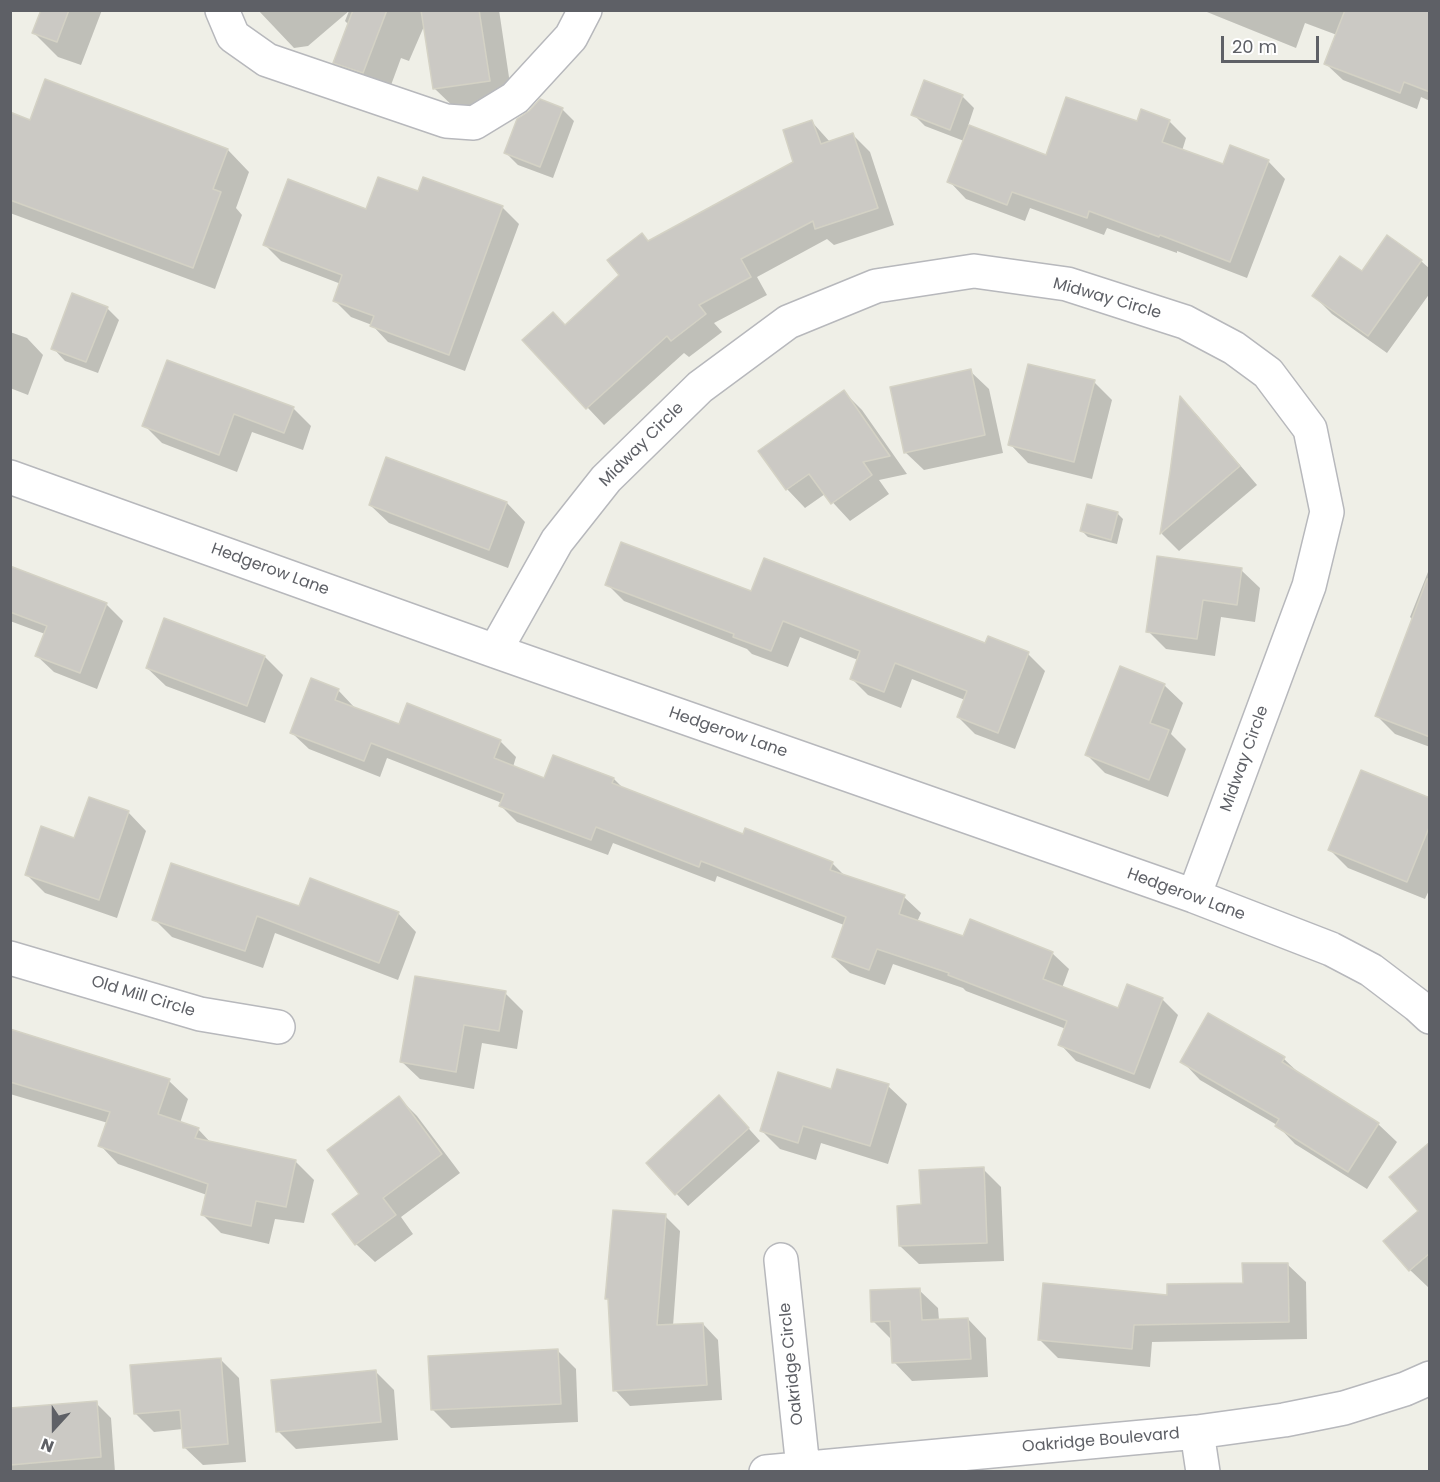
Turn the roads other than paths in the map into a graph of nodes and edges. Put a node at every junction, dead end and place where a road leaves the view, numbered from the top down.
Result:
1 (222, 10) edge
2 (585, 10) edge
3 (10, 477) edge
4 (495, 651) junction
5 (1194, 896) junction
6 (10, 958) edge
7 (1430, 1017) edge
8 (278, 1027) dead end
9 (781, 1260) dead end
10 (1430, 1378) edge
11 (1197, 1432) junction
12 (802, 1468) junction
13 (766, 1472) edge
14 (1203, 1472) edge

1 - 2 street
3 - 4 street, Hedgerow Lane
4 - 5 street, Hedgerow Lane
4 - 5 street, Midway Circle
5 - 7 street, Hedgerow Lane
6 - 8 street, Old Mill Circle
9 - 12 street, Oakridge Circle
10 - 11 street, Oakridge Boulevard
11 - 12 street, Oakridge Boulevard
11 - 14 street
12 - 13 street, Oakridge Boulevard

